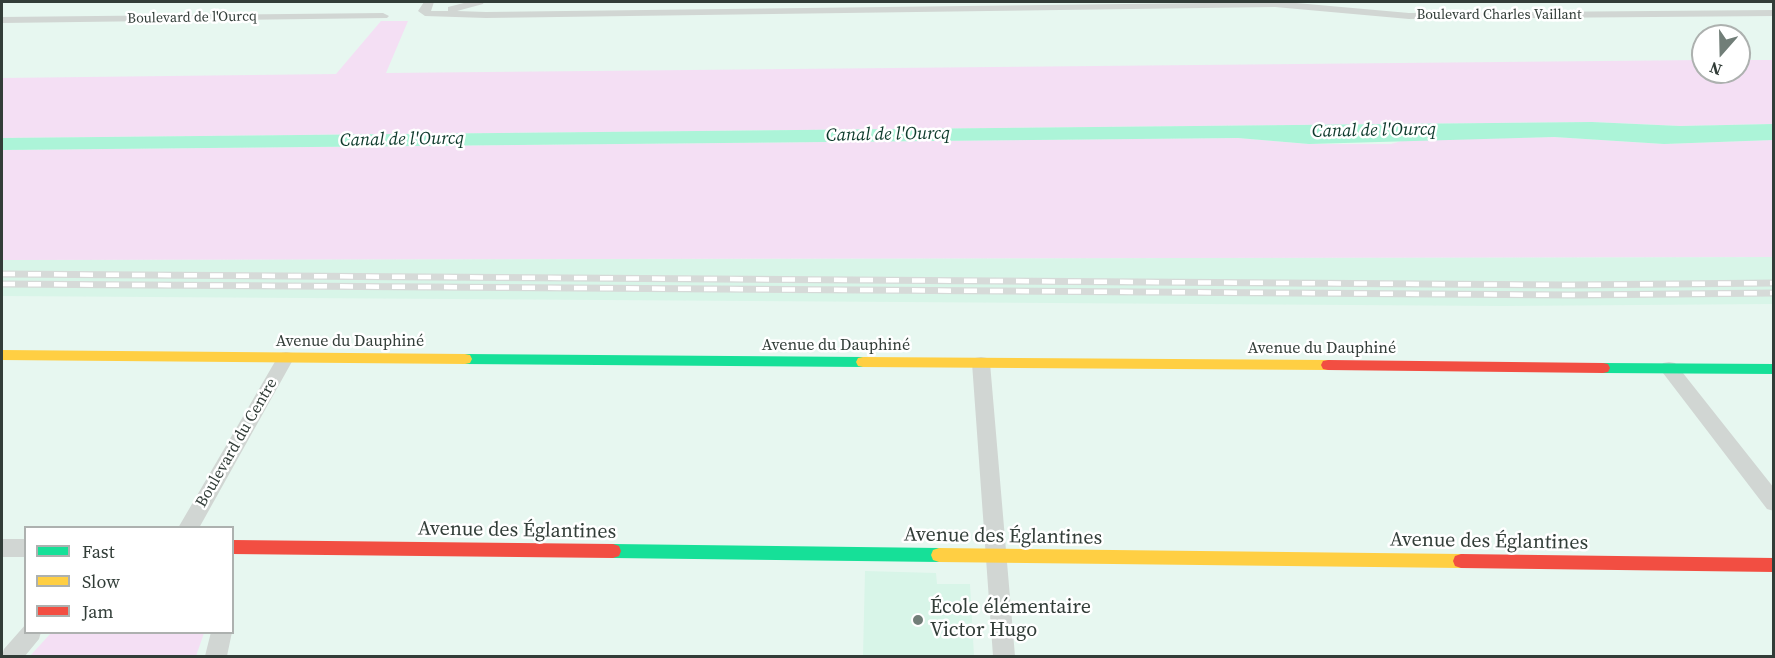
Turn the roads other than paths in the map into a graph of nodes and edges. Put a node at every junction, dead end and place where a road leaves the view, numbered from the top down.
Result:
1 (429, 2) edge
2 (479, 2) edge
3 (496, 2) edge
4 (664, 2) edge
5 (1406, 2) edge
6 (1578, 2) edge
7 (1143, 3) edge
8 (1275, 3) edge
9 (1001, 4) edge
10 (832, 6) edge
11 (657, 12) junction
12 (1773, 12) edge
13 (434, 14) junction
14 (486, 15) junction
15 (1582, 15) junction
16 (383, 16) dead end
17 (1409, 16) junction
18 (2, 20) edge
19 (2, 355) edge
20 (286, 358) junction
21 (981, 363) junction
22 (1669, 368) junction
23 (1773, 369) edge
24 (1773, 503) edge
25 (189, 526) edge
26 (234, 547) edge
27 (2, 548) edge
28 (24, 548) edge
29 (996, 557) junction
30 (1773, 565) edge
31 (30, 634) edge
32 (222, 634) edge
33 (12, 657) edge
34 (216, 657) edge
35 (1004, 657) edge

1 - 13 street
2 - 13 street
3 - 14 street
4 - 11 street
5 - 17 street
6 - 15 street
7 - 8 street, Boulevard Charles Vaillant
7 - 9 street, Boulevard Charles Vaillant
8 - 17 street, Boulevard Charles Vaillant
9 - 10 street, Boulevard Charles Vaillant
10 - 11 street, Boulevard Charles Vaillant
11 - 14 street, Boulevard Charles Vaillant
12 - 15 street, Boulevard Charles Vaillant
13 - 14 street, Boulevard Charles Vaillant
15 - 17 street, Boulevard Charles Vaillant
16 - 18 street, Boulevard de l'Ourcq
19 - 20 street, Avenue du Dauphiné
20 - 21 street, Avenue du Dauphiné
20 - 25 street, Boulevard du Centre
21 - 22 street, Avenue du Dauphiné
21 - 29 street
22 - 23 street, Avenue du Dauphiné
22 - 24 street
26 - 29 street, Avenue des Églantines
27 - 28 street
29 - 30 street, Avenue des Églantines
29 - 35 street
31 - 33 street
32 - 34 street

